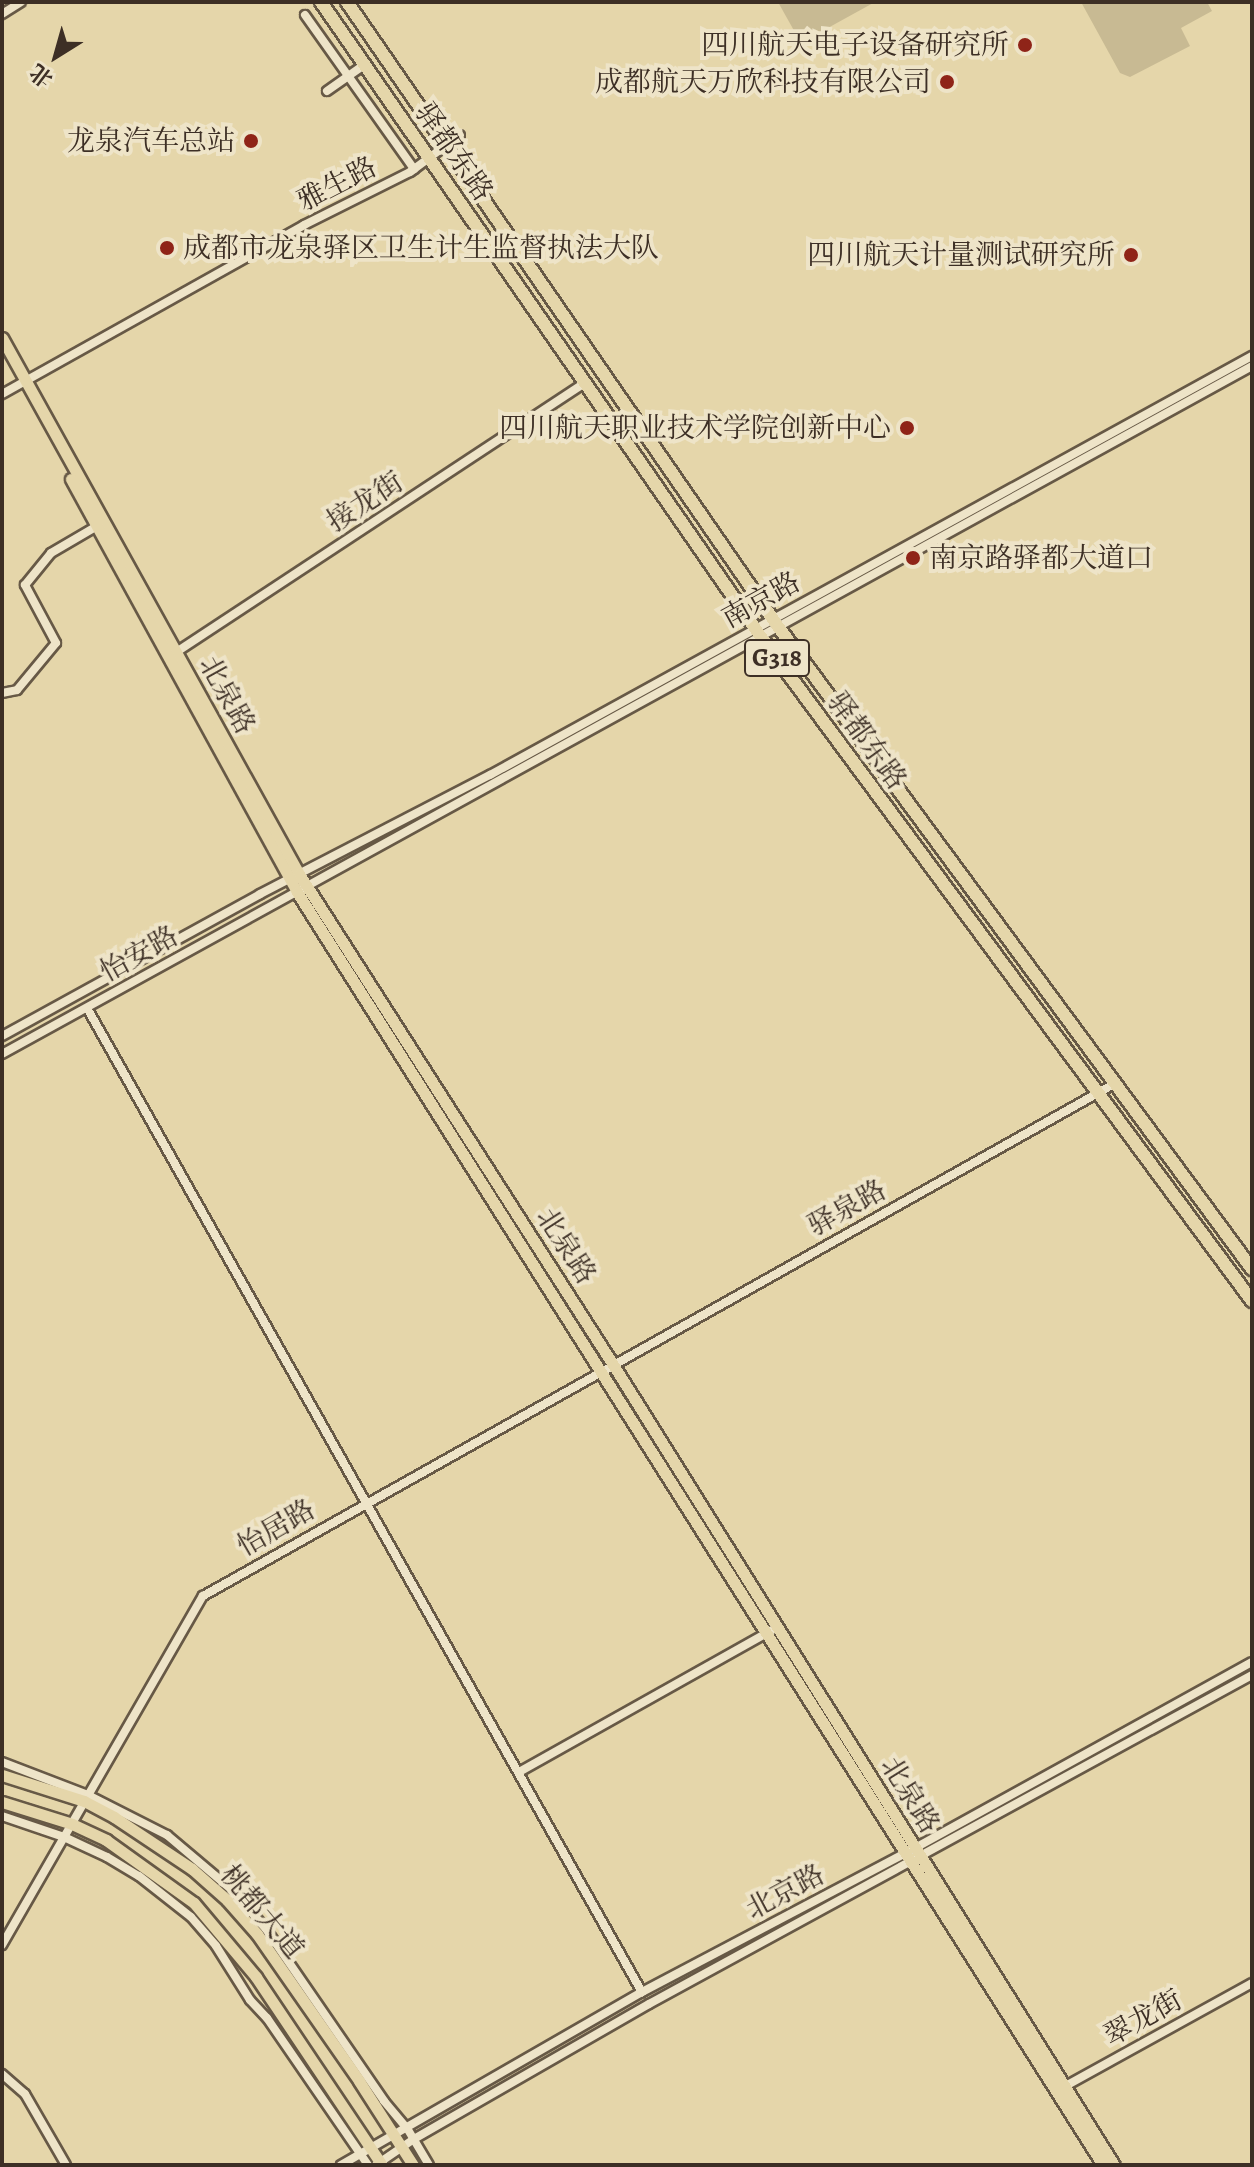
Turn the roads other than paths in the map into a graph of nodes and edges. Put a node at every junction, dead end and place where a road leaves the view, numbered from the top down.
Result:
1 (21, 2) edge
2 (321, 2) edge
3 (347, 2) edge
4 (2, 14) edge
5 (305, 15) dead end
6 (364, 65) junction
7 (348, 77) junction
8 (327, 91) dead end
9 (460, 135) dead end
10 (446, 147) junction
11 (430, 158) junction
12 (414, 169) junction
13 (2, 338) edge
14 (2, 352) edge
15 (1252, 356) edge
16 (1252, 366) edge
17 (23, 382) junction
18 (585, 383) junction
19 (2, 394) edge
20 (97, 526) junction
21 (776, 623) junction
22 (758, 633) junction
23 (172, 655) junction
24 (2, 693) edge
25 (294, 877) junction
26 (302, 890) junction
27 (87, 1008) junction
28 (2, 1036) edge
29 (2, 1054) edge
30 (1114, 1084) junction
31 (1098, 1094) junction
32 (1252, 1269) edge
33 (1252, 1301) edge
34 (612, 1363) junction
35 (601, 1370) junction
36 (368, 1501) junction
37 (772, 1630) junction
38 (1252, 1662) edge
39 (1252, 1675) edge
40 (2, 1762) edge
41 (519, 1772) junction
42 (2, 1775) edge
43 (86, 1798) junction
44 (2, 1802) edge
45 (2, 1816) edge
46 (72, 1824) junction
47 (64, 1837) junction
48 (913, 1855) junction
49 (2, 1945) edge
50 (1252, 1983) edge
51 (642, 1992) junction
52 (2, 2074) edge
53 (1060, 2089) junction
54 (407, 2128) junction
55 (396, 2135) junction
56 (414, 2139) junction
57 (403, 2147) junction
58 (366, 2151) junction
59 (380, 2164) edge
60 (66, 2165) edge
61 (341, 2165) edge
62 (368, 2165) edge
63 (413, 2165) edge
64 (429, 2165) edge
65 (1103, 2165) edge
66 (1114, 2165) edge

1 - 4 street
2 - 6 highway, 驿都东路 / G318
3 - 10 highway, 驿都东路 / G318
5 - 7 street
6 - 7 street
6 - 11 highway, 驿都东路 / G318
7 - 8 street
7 - 12 street
9 - 10 street, 雅生路
10 - 11 street, 雅生路
10 - 21 highway, 驿都东路 / G318
11 - 12 street, 雅生路
11 - 18 highway, 驿都东路 / G318
12 - 17 street, 雅生路
13 - 17 main road, 北泉路
14 - 17 main road, 北泉路
15 - 21 street, 南京路
16 - 21 street
17 - 19 street, 雅生路
17 - 20 main road, 北泉路
17 - 23 main road, 北泉路
18 - 22 highway, 驿都东路 / G318
18 - 23 street, 接龙街
20 - 23 main road, 北泉路
20 - 24 street
21 - 22 street, 南京路
21 - 30 highway, 驿都东路 / G318
22 - 25 street, 南京路
22 - 26 street, 怡安路
22 - 31 highway, 驿都东路 / G318
23 - 25 main road, 北泉路
25 - 26 main road, 北泉路
25 - 28 street, 怡安路
26 - 27 street, 怡安路
26 - 34 main road, 北泉路
26 - 35 main road, 北泉路
27 - 29 street, 怡安路
27 - 36 street
30 - 31 street, 驿泉路
30 - 32 highway, 驿都东路 / G318
31 - 33 highway, 驿都东路 / G318
31 - 34 street, 驿泉路
34 - 35 street, 驿泉路
34 - 37 main road, 北泉路
35 - 36 street, 怡居路
35 - 37 main road, 北泉路
36 - 41 street
36 - 43 street, 怡居路
37 - 41 street
37 - 48 main road, 北泉路
38 - 48 street, 北京路
39 - 48 street, 北京路
40 - 43 street
41 - 51 street
42 - 43 main road, 桃都大道
43 - 46 street, 怡居路
43 - 54 street
43 - 55 main road, 桃都大道
44 - 46 main road, 桃都大道
45 - 47 street
46 - 47 street, 怡居路
46 - 58 main road, 桃都大道
47 - 49 street, 怡居路
47 - 58 street
48 - 51 street, 北京路
48 - 53 main road, 北泉路
48 - 56 street, 北京路
50 - 53 street, 翠龙街
51 - 54 street, 北京路
52 - 60 street
53 - 65 main road, 北泉路
53 - 66 main road, 北泉路
54 - 55 street, 北京路
54 - 56 street
55 - 57 main road, 桃都大道
55 - 58 street, 北京路
56 - 57 street, 北京路
56 - 64 street
57 - 59 street, 北京路
57 - 63 main road, 桃都大道
58 - 59 main road, 桃都大道
58 - 61 street, 北京路
58 - 62 street

